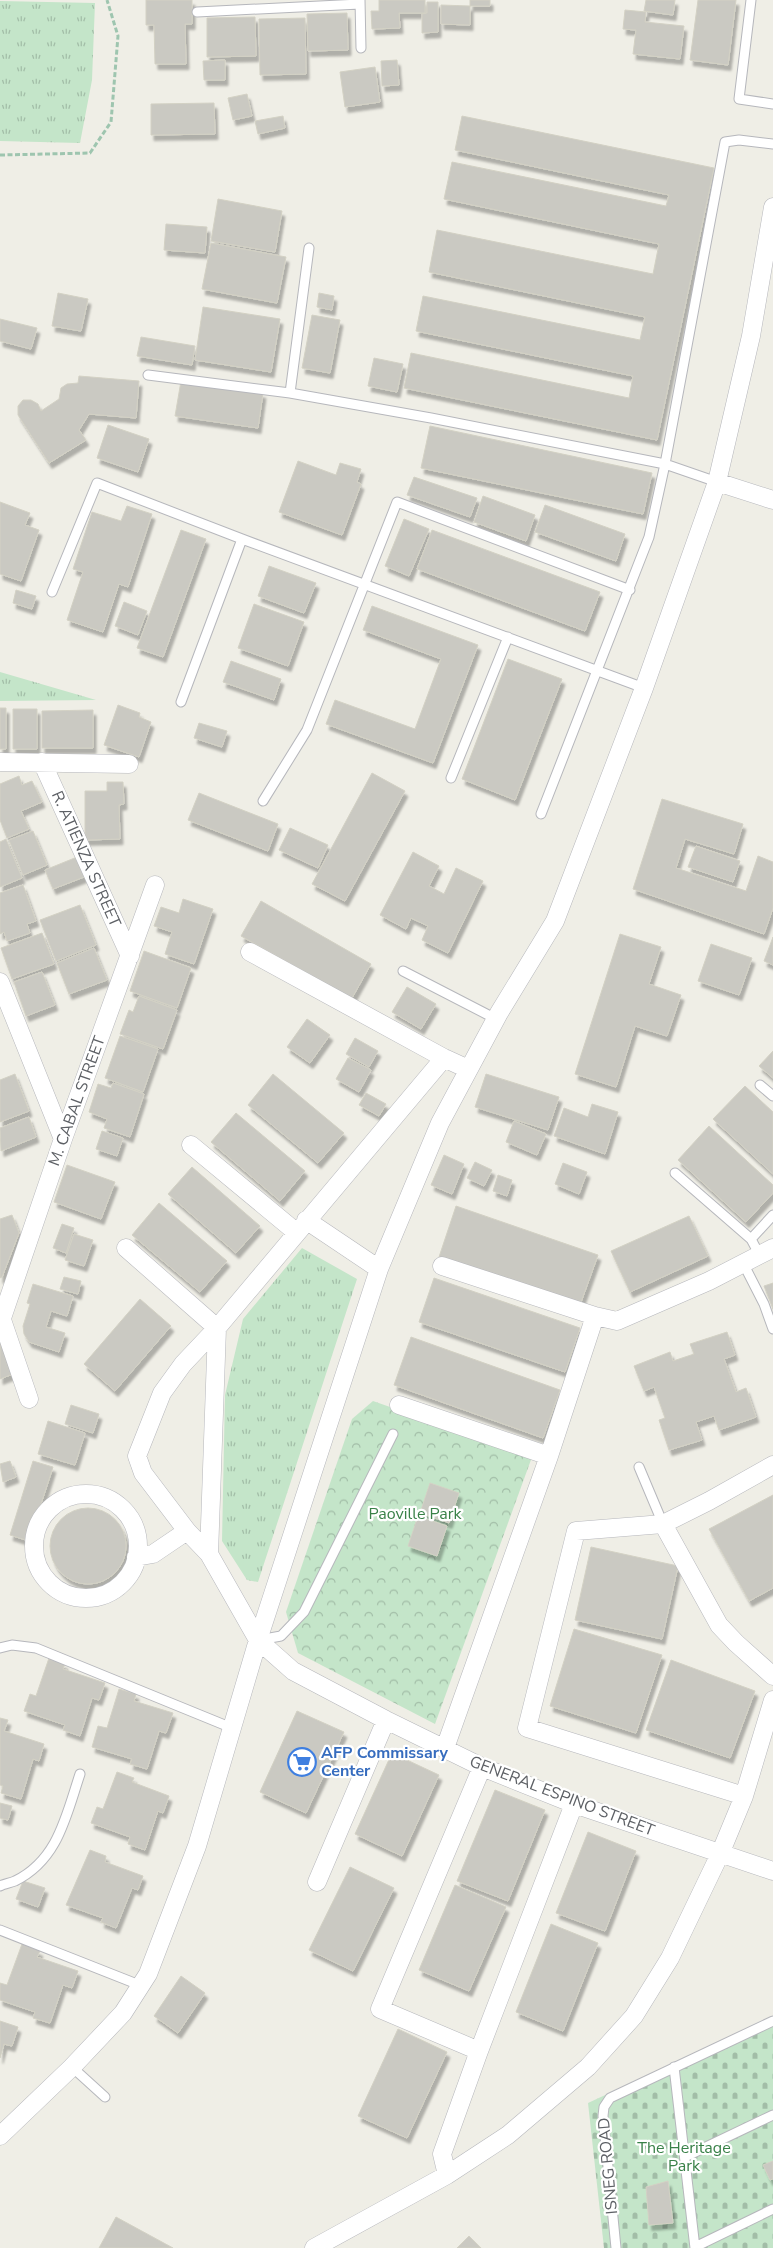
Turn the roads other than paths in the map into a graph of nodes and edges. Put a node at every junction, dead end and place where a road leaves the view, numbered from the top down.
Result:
1 (750, 0) edge
2 (360, 2) edge
3 (197, 12) dead end
4 (361, 48) dead end
5 (773, 104) edge
6 (773, 144) edge
7 (773, 207) edge
8 (309, 248) dead end
9 (148, 375) dead end
10 (290, 393) junction
11 (665, 464) junction
12 (717, 482) junction
13 (773, 500) edge
14 (242, 539) junction
15 (366, 585) junction
16 (630, 590) junction
17 (52, 592) dead end
18 (508, 637) junction
19 (597, 672) junction
20 (644, 688) junction
21 (182, 702) dead end
22 (0, 762) edge
23 (42, 762) junction
24 (129, 764) dead end
25 (451, 778) dead end
26 (263, 801) dead end
27 (541, 814) dead end
28 (154, 885) dead end
29 (250, 952) dead end
30 (130, 956) junction
31 (403, 971) dead end
32 (0, 982) edge
33 (496, 1019) junction
34 (444, 1058) junction
35 (468, 1069) junction
36 (760, 1085) dead end
37 (773, 1096) edge
38 (63, 1139) junction
39 (191, 1145) dead end
40 (675, 1173) dead end
41 (773, 1215) edge
42 (301, 1226) junction
43 (761, 1247) edge
44 (126, 1248) dead end
45 (743, 1263) junction
46 (442, 1266) dead end
47 (379, 1269) junction
48 (1, 1316) edge
49 (595, 1316) junction
50 (217, 1328) junction
51 (773, 1329) edge
52 (29, 1400) dead end
53 (399, 1405) dead end
54 (393, 1434) dead end
55 (549, 1456) junction
56 (773, 1465) edge
57 (639, 1467) dead end
58 (663, 1524) junction
59 (187, 1532) junction
60 (209, 1554) junction
61 (136, 1558) junction
62 (258, 1640) junction
63 (0, 1648) edge
64 (773, 1676) edge
65 (773, 1700) edge
66 (386, 1720) junction
67 (232, 1728) junction
68 (444, 1748) junction
69 (482, 1767) junction
70 (80, 1774) dead end
71 (744, 1796) junction
72 (574, 1804) junction
73 (720, 1854) junction
74 (773, 1872) edge
75 (317, 1882) dead end
76 (0, 1886) edge
77 (0, 1930) edge
78 (142, 1986) junction
79 (773, 2021) edge
80 (479, 2051) junction
81 (72, 2067) junction
82 (674, 2067) junction
83 (104, 2097) dead end
84 (773, 2115) edge
85 (0, 2136) edge
86 (685, 2157) junction
87 (447, 2176) junction
88 (773, 2208) edge
89 (695, 2247) edge
90 (314, 2248) edge
91 (616, 2248) edge

1 - 5 lane
2 - 3 lane
2 - 4 lane
6 - 11 lane
7 - 12 street
8 - 10 lane
9 - 10 lane
10 - 11 lane
11 - 12 lane
11 - 16 lane
12 - 13 street
12 - 20 street
14 - 15 lane
14 - 17 lane
14 - 21 lane
15 - 16 lane
15 - 18 lane
15 - 26 lane
16 - 19 lane
18 - 19 lane
18 - 25 lane
19 - 20 lane
19 - 27 lane
20 - 33 street
22 - 23 street
23 - 24 street
23 - 30 street, R. ATIENZA STREET
28 - 30 street, M. CABAL STREET
29 - 34 street
30 - 38 street, M. CABAL STREET
31 - 33 lane
32 - 38 street
33 - 35 street
34 - 35 street
34 - 42 street, GENERAL ESPINO STREET
35 - 47 street
36 - 37 lane
38 - 48 street, M. CABAL STREET
39 - 42 street
40 - 43 lane
41 - 43 lane
42 - 47 street
42 - 50 street, GENERAL ESPINO STREET
43 - 45 street
44 - 50 street
45 - 49 street
45 - 51 lane
46 - 49 street
47 - 62 street
48 - 52 street
49 - 55 street
50 - 59 street, GENERAL ESPINO STREET
50 - 60 street
53 - 55 street
54 - 62 lane
55 - 68 street
56 - 58 street
57 - 58 lane
58 - 64 street
58 - 71 street
59 - 60 street, GENERAL ESPINO STREET
59 - 61 street
60 - 62 street, GENERAL ESPINO STREET
61 - 61 street
62 - 66 street, GENERAL ESPINO STREET
62 - 67 street
63 - 67 lane
65 - 71 street
66 - 68 street, GENERAL ESPINO STREET
66 - 75 street
67 - 78 street
68 - 69 street, GENERAL ESPINO STREET
69 - 72 street, GENERAL ESPINO STREET
69 - 80 street
70 - 76 lane
71 - 73 street
72 - 73 street, GENERAL ESPINO STREET
72 - 80 street
73 - 74 street, GENERAL ESPINO STREET
73 - 87 street
77 - 78 lane
78 - 81 street
79 - 82 lane, ISNEG ROAD
80 - 87 street
81 - 83 lane
81 - 85 street
82 - 86 lane
82 - 91 lane, ISNEG ROAD
84 - 86 lane
86 - 89 lane
87 - 90 street
88 - 89 lane

